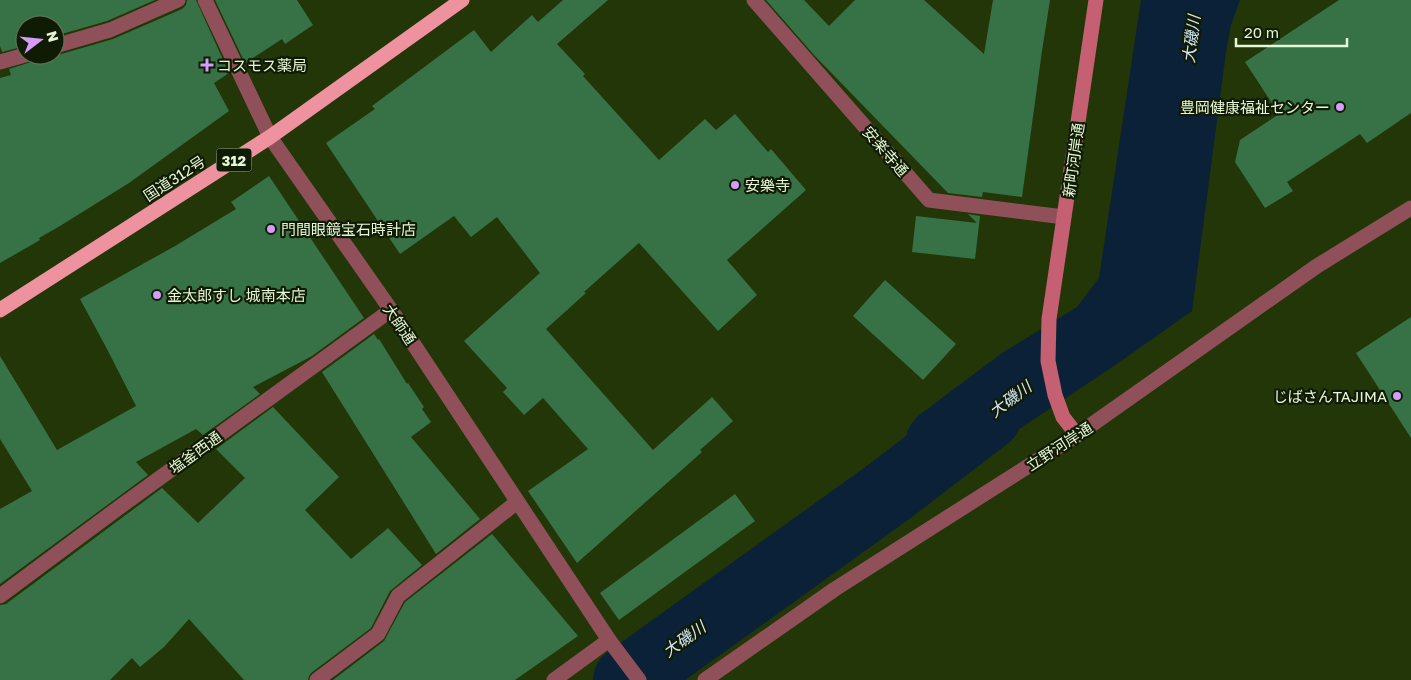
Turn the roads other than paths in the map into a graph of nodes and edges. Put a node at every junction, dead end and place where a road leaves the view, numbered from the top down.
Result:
1 (178, 0) edge
2 (205, 0) edge
3 (462, 0) edge
4 (754, 0) edge
5 (1096, 0) edge
6 (65, 43) edge
7 (15, 58) edge
8 (0, 62) edge
9 (270, 137) junction
10 (1411, 208) edge
11 (1064, 217) junction
12 (0, 310) edge
13 (391, 310) junction
14 (1077, 435) junction
15 (517, 502) junction
16 (0, 596) edge
17 (609, 640) junction
18 (317, 680) edge
19 (554, 680) edge
20 (639, 680) edge
21 (705, 680) edge

1 - 6 street
2 - 9 street, 大師通
3 - 9 highway, 国道312号 / 312
4 - 11 street, 安楽寺通
5 - 11 street, 新町河岸通
7 - 8 street
9 - 12 highway, 国道312号 / 312
9 - 13 street, 大師通
10 - 14 street, 立野河岸通
11 - 14 street, 新町河岸通
13 - 15 street, 大師通
13 - 16 street, 塩釜西通
14 - 21 street, 立野河岸通
15 - 17 street, 大師通
15 - 18 street
17 - 19 street
17 - 20 street, 大師通

